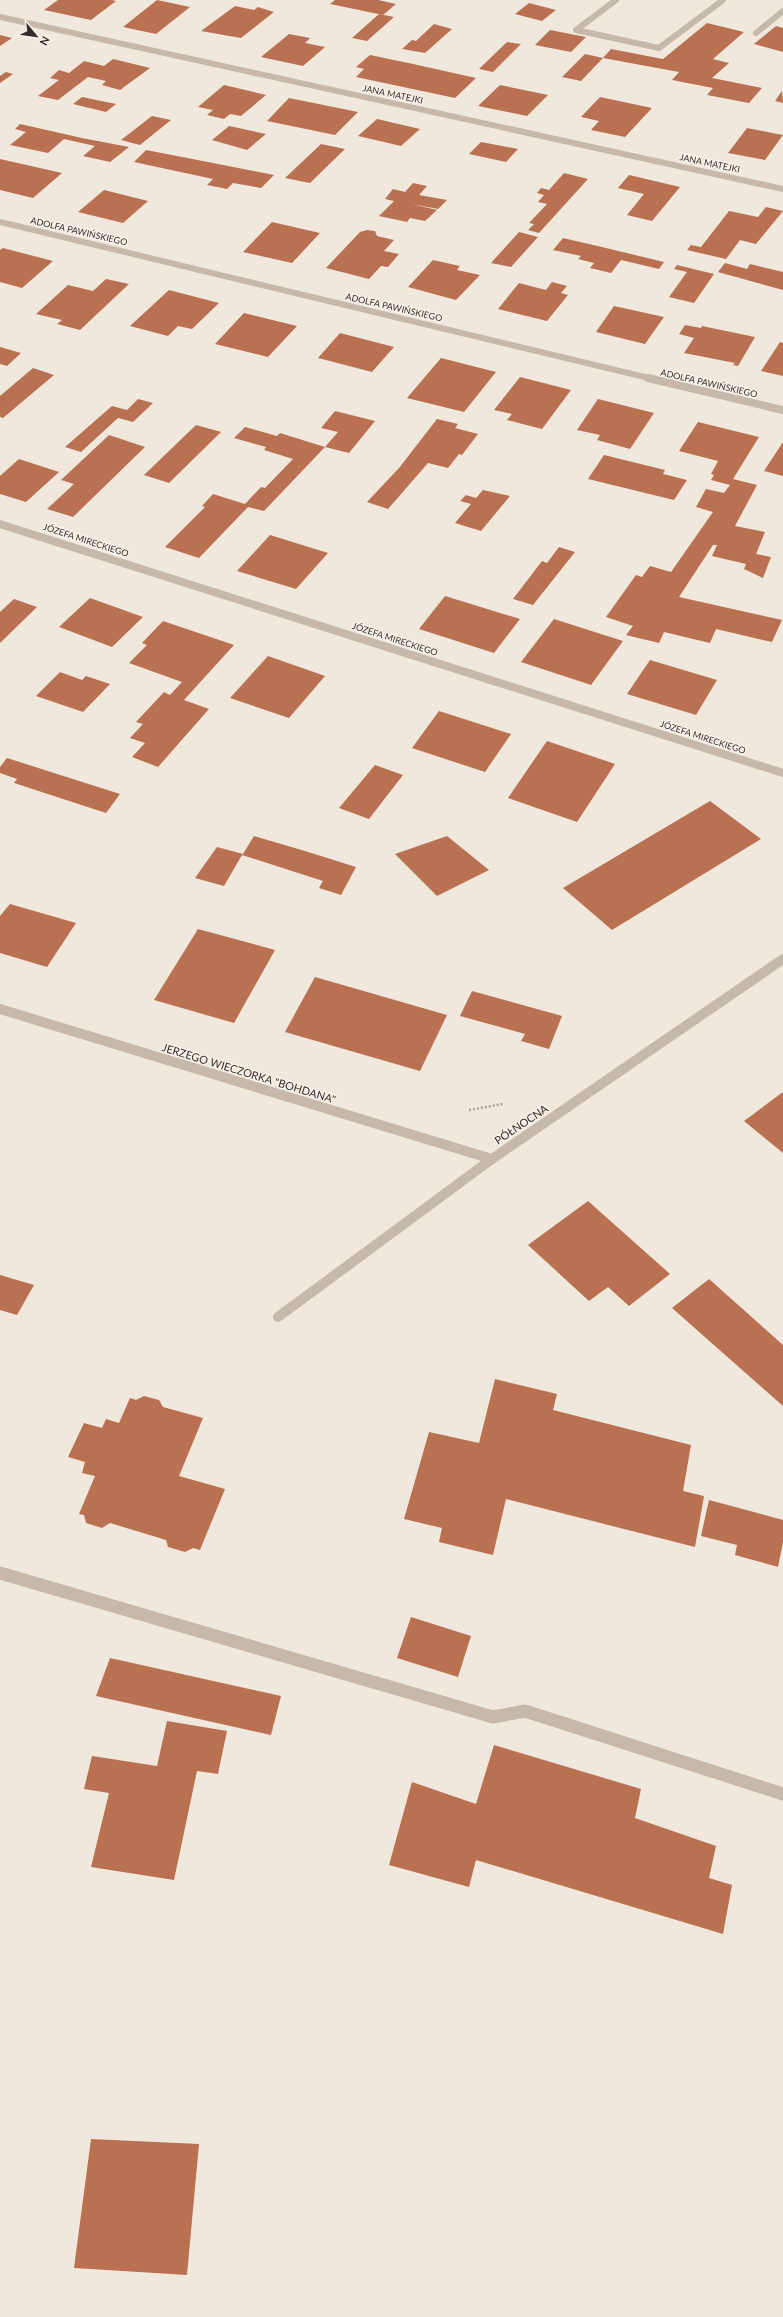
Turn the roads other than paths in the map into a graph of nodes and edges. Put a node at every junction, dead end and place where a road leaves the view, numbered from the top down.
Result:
1 (616, 0) edge
2 (723, 0) edge
3 (783, 11) edge
4 (0, 17) edge
5 (756, 34) dead end
6 (783, 189) edge
7 (0, 222) edge
8 (783, 410) edge
9 (0, 524) edge
10 (783, 773) edge
11 (783, 959) edge
12 (0, 1009) edge
13 (492, 1159) junction
14 (278, 1317) dead end
15 (0, 1573) edge
16 (783, 1794) edge

1 - 2 street
3 - 5 street
4 - 6 street, JANA MATEJKI
7 - 8 street, ADOLFA PAWIŃSKIEGO
9 - 10 street, JÓZEFA MIRECKIEGO
11 - 13 street, PÓŁNOCNA
12 - 13 street, JERZEGO WIECZORKA "BOHDANA"
13 - 14 street, PÓŁNOCNA
15 - 16 street

